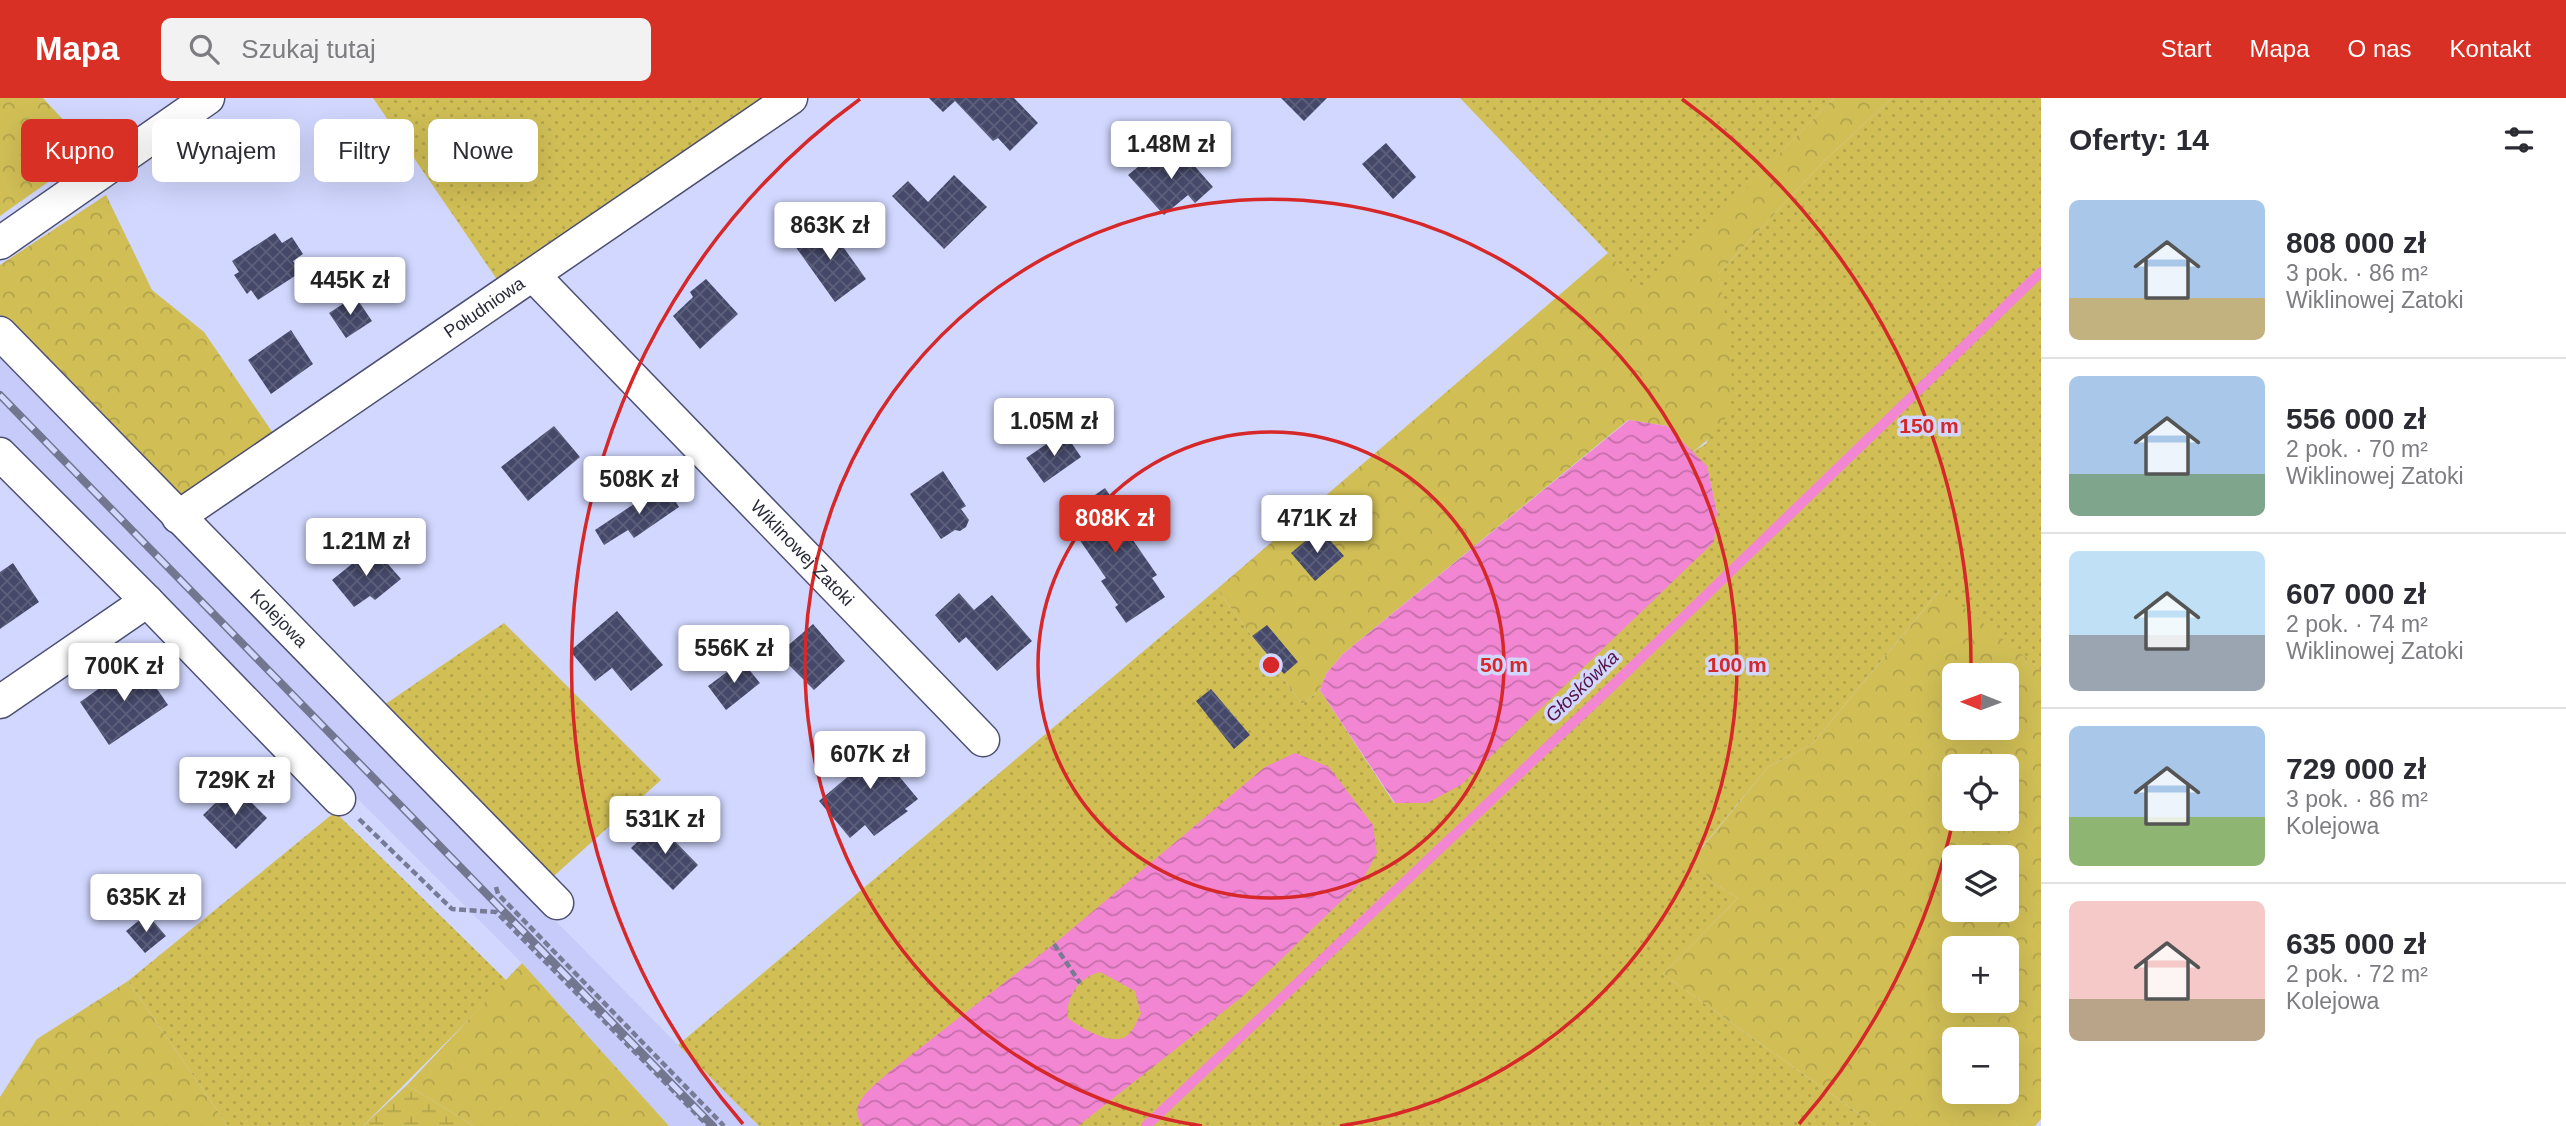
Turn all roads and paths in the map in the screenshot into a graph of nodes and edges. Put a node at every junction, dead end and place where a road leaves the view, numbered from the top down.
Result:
1 (208, 98) edge
2 (791, 98) edge
3 (0, 243) edge
4 (533, 275) junction
5 (0, 334) edge
6 (0, 454) edge
7 (178, 517) junction
8 (147, 601) junction
9 (0, 702) edge
10 (983, 740) dead end
11 (339, 799) joint
12 (495, 883) dead end
13 (557, 903) dead end
14 (1054, 944) dead end
15 (1080, 983) dead end
16 (708, 1126) edge
17 (724, 1126) edge

1 - 3 street
2 - 4 street, Południowa
4 - 7 street, Południowa
4 - 10 street, Wiklinowej Zatoki
5 - 7 street, Kolejowa
6 - 8 street
7 - 13 street, Kolejowa
8 - 9 street
8 - 11 street
11 - 16 path
12 - 17 path
14 - 15 path

